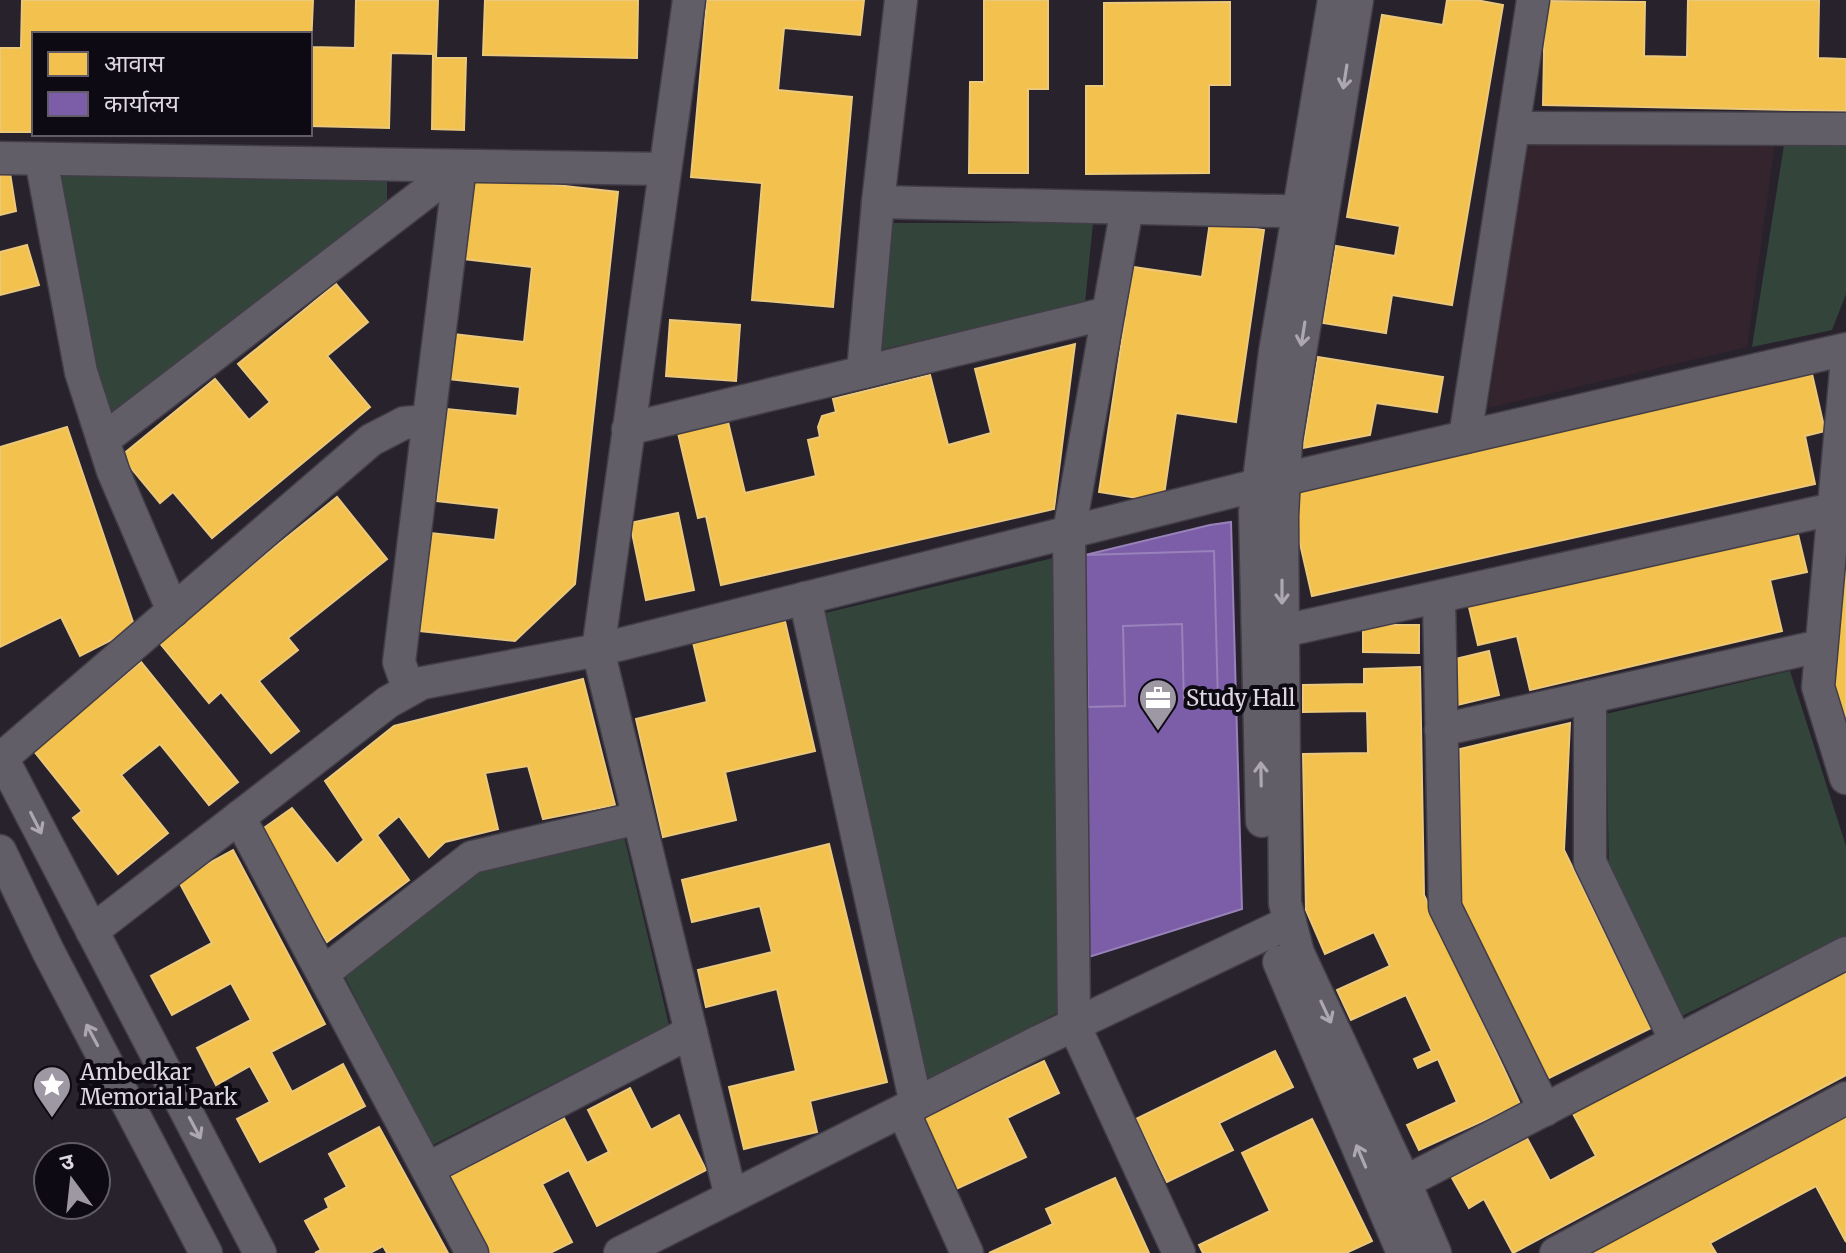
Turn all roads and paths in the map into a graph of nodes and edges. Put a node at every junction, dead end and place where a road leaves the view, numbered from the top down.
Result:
1 (689, 0) edge
2 (901, 0) edge
3 (1334, 0) edge
4 (1357, 0) edge
5 (1533, 0) edge
6 (1514, 128) junction
7 (1846, 129) edge
8 (0, 158) edge
9 (41, 159) junction
10 (460, 166) junction
11 (665, 169) junction
12 (878, 202) junction
13 (1127, 208) junction
14 (1311, 212) junction
15 (1108, 313) junction
16 (1846, 349) edge
17 (1846, 370) edge
18 (863, 372) junction
19 (428, 421) junction
20 (628, 429) junction
21 (1465, 437) junction
22 (103, 440) junction
23 (1271, 482) junction
24 (1833, 509) junction
25 (1069, 532) junction
26 (805, 598) junction
27 (1439, 598) junction
28 (173, 611) junction
29 (1270, 634) junction
30 (1820, 646) junction
31 (598, 650) junction
32 (409, 690) junction
33 (1590, 697) junction
34 (1441, 730) junction
35 (1, 756) edge
36 (1846, 778) edge
37 (239, 817) junction
38 (638, 818) junction
39 (0, 851) edge
40 (1280, 926) junction
41 (92, 931) junction
42 (1846, 953) edge
43 (323, 973) junction
44 (1074, 1025) junction
45 (691, 1032) junction
46 (1676, 1041) junction
47 (1846, 1098) edge
48 (909, 1108) junction
49 (1545, 1110) junction
50 (427, 1169) junction
51 (1392, 1189) junction
52 (731, 1197) junction
53 (206, 1253) edge
54 (260, 1253) edge
55 (472, 1253) edge
56 (620, 1253) edge
57 (967, 1253) edge
58 (1179, 1253) edge
59 (1403, 1253) edge
60 (1435, 1253) edge
61 (1556, 1253) edge

1 - 11 street
2 - 12 street
3 - 14 street
4 -> 14 street
5 - 6 street
6 - 7 street
6 - 21 street
8 - 9 street
9 - 10 street
9 - 22 street
10 - 11 street
10 - 19 street
10 - 22 street
11 - 20 street
12 - 13 street
12 - 18 street
13 - 14 street
13 - 15 street
14 - 23 street
15 - 18 street
15 - 25 street
16 - 21 street
17 - 24 street
18 - 20 street
19 - 28 street
19 - 32 street
20 - 31 street
21 - 23 street
22 - 28 street
23 - 25 street
23 - 29 street
24 - 27 street
24 - 30 street
25 - 26 street
25 - 44 street
26 - 31 street
26 - 48 street
27 - 29 street
27 - 34 street
28 - 35 street
29 - 40 street
30 - 33 street
30 - 36 street
31 - 32 street
31 - 38 street
32 - 37 street
33 - 34 street
33 - 46 street
34 - 49 street
35 -> 41 street
37 - 41 street
37 - 43 street
38 - 43 street
38 - 45 street
53 -> 39 street
40 - 44 street
40 - 51 street
41 -> 54 street
42 - 46 street
43 - 50 street
44 - 48 street
44 - 58 street
45 - 50 street
45 - 52 street
46 - 49 street
47 - 61 street
48 - 52 street
48 - 57 street
49 - 51 street
50 - 55 street
51 - 59 street
51 - 60 street
52 - 56 street

